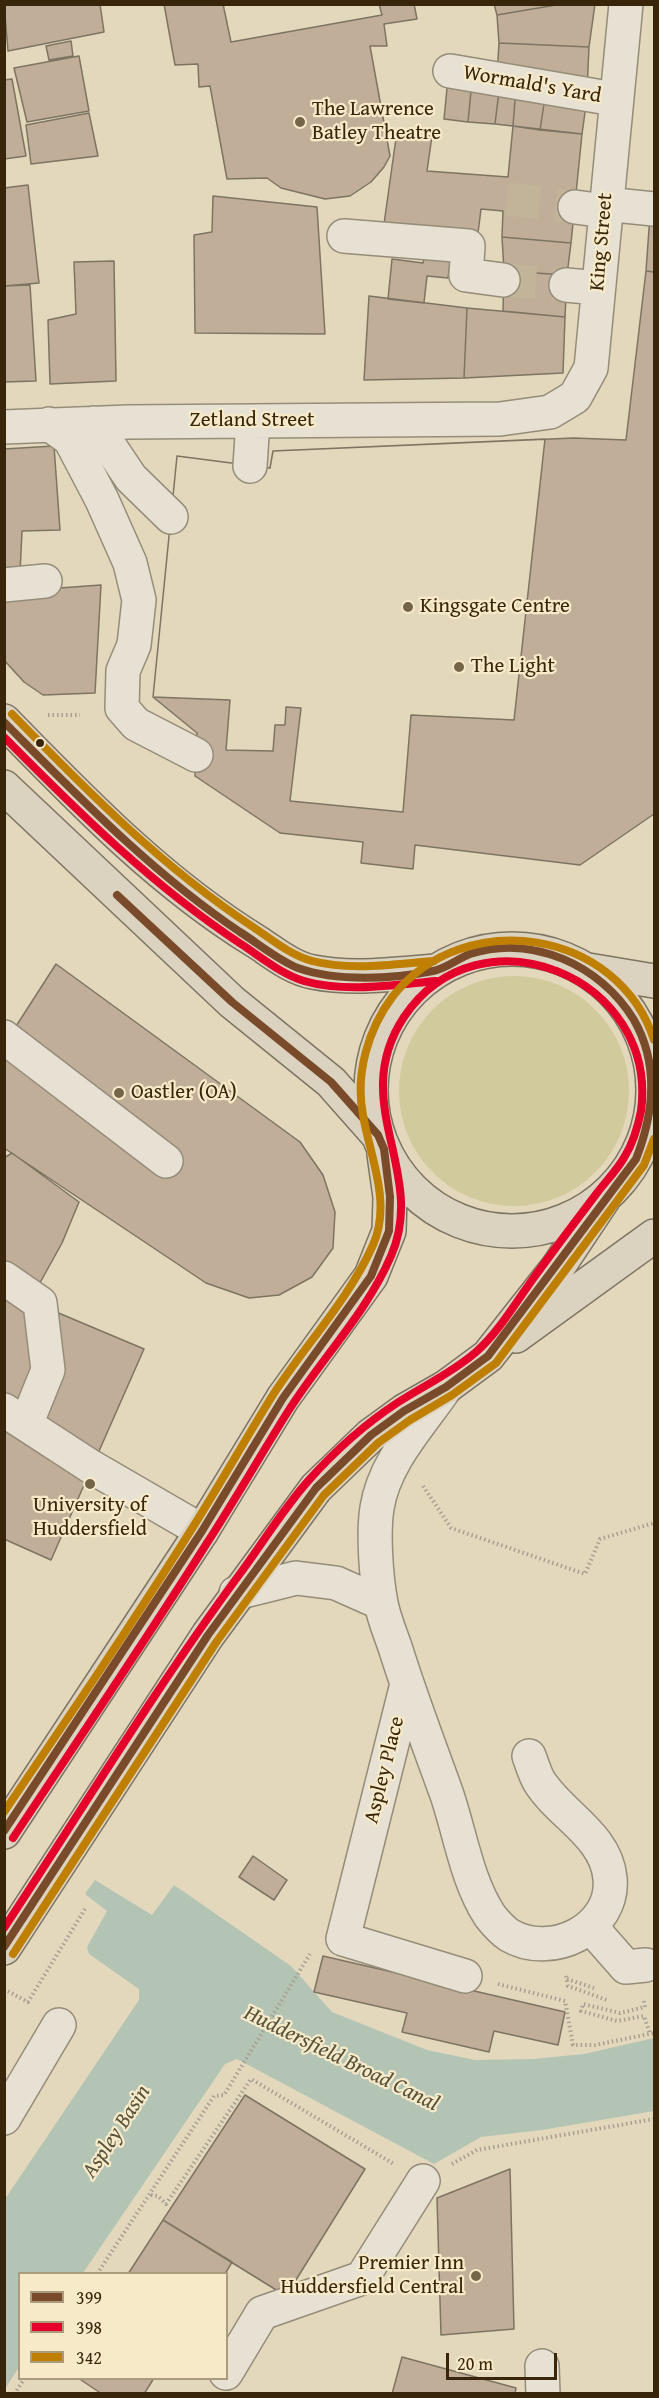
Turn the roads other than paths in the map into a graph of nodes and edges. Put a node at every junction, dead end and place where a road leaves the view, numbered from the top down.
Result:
1 (626, 4) edge
2 (450, 71) dead end
3 (614, 99) junction
4 (595, 207) junction
5 (654, 209) edge
6 (344, 236) dead end
7 (503, 280) tunnel mouth
8 (500, 419) joint
9 (253, 421) junction
10 (94, 423) junction
11 (49, 424) junction
12 (4, 427) edge
13 (250, 466) dead end
14 (171, 517) dead end
15 (45, 581) dead end
16 (4, 585) edge
17 (4, 722) edge
18 (196, 755) dead end
19 (4, 787) edge
20 (588, 970) junction
21 (435, 971) junction
22 (654, 981) edge
23 (4, 1037) edge
24 (381, 1142) junction
25 (645, 1152) edge
26 (166, 1161) dead end
27 (604, 1198) junction
28 (654, 1236) edge
29 (4, 1278) edge
30 (488, 1356) junction
31 (446, 1387) junction
32 (16, 1416) edge
33 (202, 1531) junction
34 (236, 1593) junction
35 (381, 1603) junction
36 (407, 1684) junction
37 (529, 1756) dead end
38 (4, 1832) edge
39 (590, 1926) junction
40 (4, 1948) edge
41 (646, 1965) dead end
42 (465, 1976) road end
43 (59, 2025) dead end
44 (4, 2118) edge
45 (423, 2181) road end
46 (228, 2370) edge
47 (223, 2380) edge
48 (215, 2394) edge

1 - 3 street, King Street
2 - 3 street, Wormald's Yard
3 - 4 street, King Street
4 - 5 street
4 - 8 street, King Street
6 - 7 street
8 - 9 street, Zetland Street
9 - 10 street, Zetland Street
9 - 13 street
10 - 11 street, Zetland Street
10 - 14 street
11 - 12 street, Zetland Street
11 - 18 street
15 - 16 street
17 - 21 highway
19 - 24 highway
20 - 21 highway
20 - 22 highway
20 - 25 highway
21 - 24 highway
23 - 26 street
24 - 27 highway
24 - 33 highway
25 - 27 highway
27 - 30 highway
28 - 30 highway
29 - 32 street
30 - 31 highway
31 - 34 highway
31 - 35 street
32 - 33 street
33 - 38 highway
34 - 35 street
34 - 40 highway
35 - 36 street
36 - 39 street
36 - 42 street, Aspley Place
37 - 39 street
39 - 41 street
43 - 44 street
45 - 46 street
47 - 48 street

